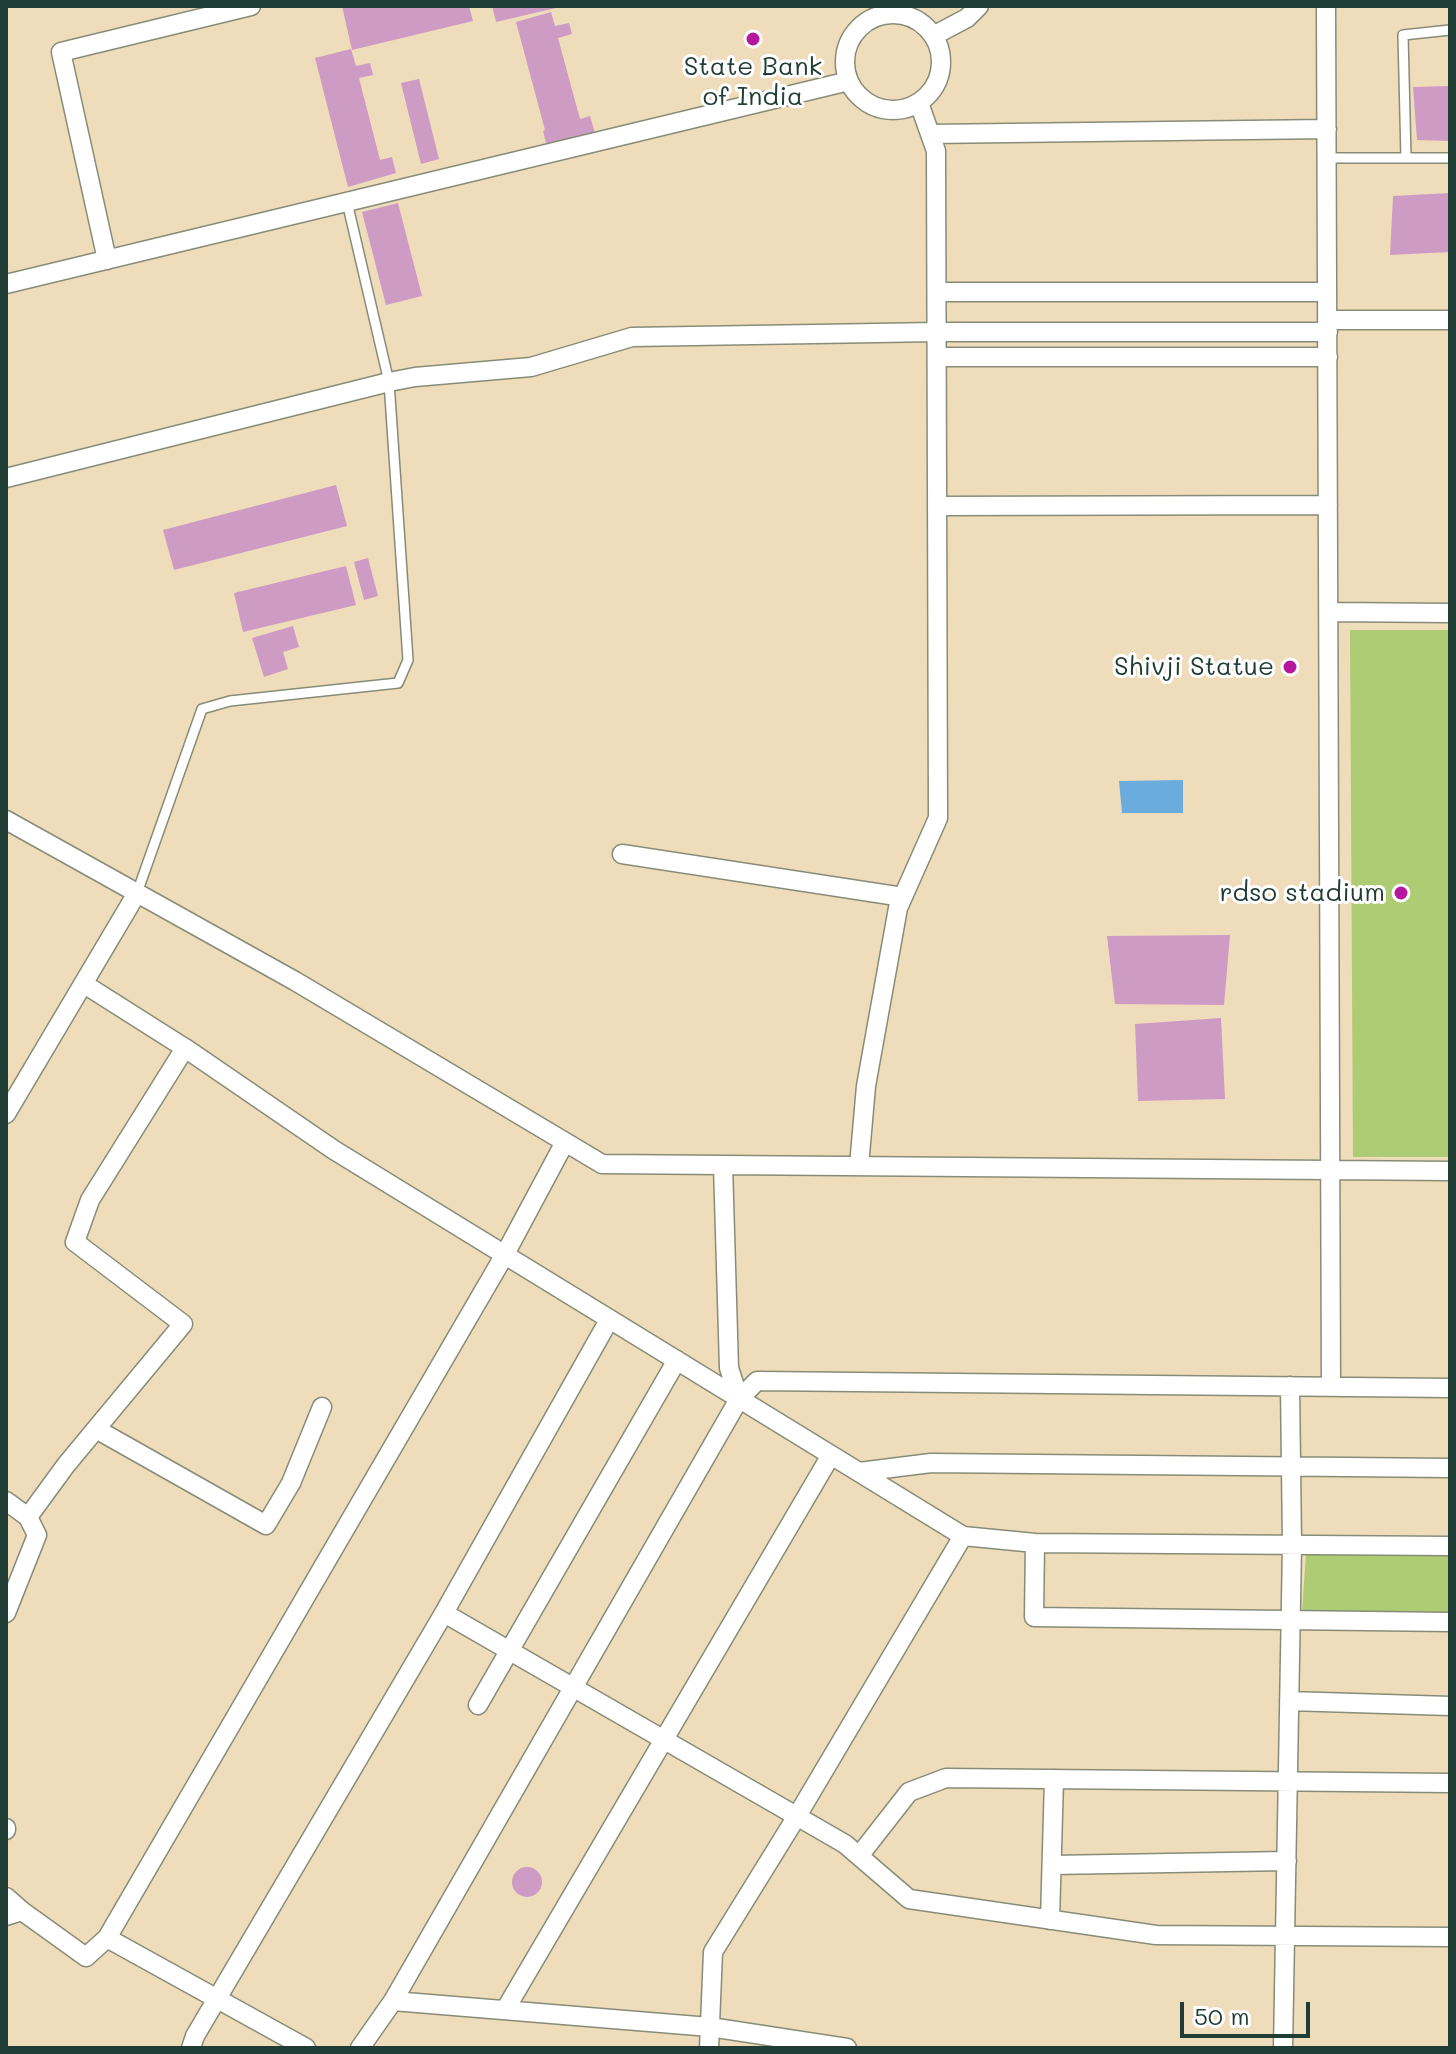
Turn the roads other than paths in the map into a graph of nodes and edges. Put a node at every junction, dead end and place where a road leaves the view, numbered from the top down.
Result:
1 (251, 6) edge
2 (979, 6) edge
3 (1326, 6) edge
4 (864, 14) edge
5 (1450, 30) edge
6 (933, 36) junction
7 (849, 81) junction
8 (919, 103) junction
9 (1327, 129) junction
10 (930, 134) junction
11 (1327, 158) junction
12 (1406, 158) junction
13 (1450, 158) edge
14 (347, 202) junction
15 (107, 260) junction
16 (6, 284) edge
17 (937, 292) junction
18 (1327, 292) junction
19 (1450, 320) edge
20 (1328, 326) junction
21 (937, 332) junction
22 (937, 357) junction
23 (1328, 357) junction
24 (389, 382) junction
25 (6, 478) edge
26 (1328, 505) junction
27 (937, 506) junction
28 (1329, 612) junction
29 (1450, 613) edge
30 (6, 820) edge
31 (622, 854) dead end
32 (137, 893) junction
33 (903, 897) junction
34 (84, 984) junction
35 (185, 1048) junction
36 (6, 1114) edge
37 (565, 1142) junction
38 (723, 1165) junction
39 (859, 1166) junction
40 (1330, 1170) junction
41 (1450, 1171) edge
42 (504, 1256) junction
43 (609, 1320) junction
44 (677, 1360) junction
45 (1290, 1386) junction
46 (1331, 1387) junction
47 (1450, 1388) edge
48 (739, 1399) junction
49 (322, 1407) dead end
50 (96, 1429) junction
51 (831, 1455) junction
52 (1291, 1467) junction
53 (1450, 1468) edge
54 (859, 1472) junction
55 (6, 1501) edge
56 (28, 1517) junction
57 (963, 1536) junction
58 (1035, 1543) junction
59 (1292, 1545) junction
60 (1450, 1546) edge
61 (6, 1613) edge
62 (444, 1613) junction
63 (1291, 1620) junction
64 (1450, 1622) edge
65 (510, 1652) junction
66 (573, 1688) junction
67 (1289, 1701) junction
68 (478, 1705) dead end
69 (1450, 1706) edge
70 (664, 1740) junction
71 (1054, 1779) junction
72 (1288, 1782) junction
73 (1450, 1783) edge
74 (797, 1816) junction
75 (859, 1856) junction
76 (1287, 1861) junction
77 (1052, 1865) junction
78 (6, 1897) edge
79 (14, 1913) edge
80 (1050, 1920) junction
81 (1285, 1936) junction
82 (1450, 1937) edge
83 (107, 1938) junction
84 (217, 1999) junction
85 (393, 2001) junction
86 (505, 2010) junction
87 (710, 2027) junction
88 (191, 2048) edge
89 (306, 2048) edge
90 (360, 2048) edge
91 (709, 2048) edge
92 (847, 2048) edge
93 (1283, 2048) edge

1 - 15 street
2 - 6 street
3 - 9 street
4 - 6 street
4 - 7 street
5 - 12 lane
6 - 8 street
7 - 8 street
7 - 14 street
8 - 10 street
9 - 10 street
9 - 11 street
10 - 17 street
11 - 12 lane
11 - 18 street
12 - 13 lane
14 - 15 street
14 - 24 lane
15 - 16 street
17 - 18 street
17 - 21 street
18 - 20 street
19 - 20 street
20 - 21 street
20 - 23 street
21 - 22 street
21 - 24 street
22 - 23 street
22 - 27 street
23 - 26 street
24 - 25 street
24 - 32 lane
26 - 27 street
26 - 28 street
27 - 33 street
28 - 29 street
28 - 40 street
30 - 32 street
31 - 33 street
32 - 34 street
32 - 37 street
33 - 39 street
34 - 35 street
34 - 36 street
35 - 42 street
35 - 50 street
37 - 38 street
37 - 42 street
38 - 39 street
38 - 48 street
39 - 40 street
40 - 41 street
40 - 46 street
42 - 43 street
42 - 83 street
43 - 44 street
43 - 62 street
44 - 48 street
44 - 65 street
45 - 46 street
45 - 48 street
45 - 52 street
46 - 47 street
48 - 51 street
48 - 66 street
49 - 50 street
50 - 56 street
51 - 54 street
51 - 70 street
52 - 53 street
52 - 54 street
52 - 59 street
54 - 57 street
55 - 56 street
56 - 61 street
57 - 58 street
57 - 74 street
58 - 59 street
58 - 63 street
59 - 60 street
59 - 63 street
62 - 65 street
62 - 84 street
63 - 64 street
63 - 67 street
65 - 66 street
65 - 68 street
66 - 70 street
66 - 85 street
67 - 69 street
67 - 72 street
70 - 74 street
70 - 86 street
71 - 72 street
71 - 75 street
71 - 77 street
72 - 73 street
72 - 76 street
74 - 75 street
74 - 87 street
75 - 80 street
76 - 77 street
76 - 81 street
77 - 80 street
78 - 79 street
79 - 83 street
80 - 81 street
81 - 82 street
81 - 93 street
83 - 84 street
84 - 88 street
84 - 89 street
85 - 86 street
85 - 90 street
86 - 87 street
87 - 91 street
87 - 92 street

